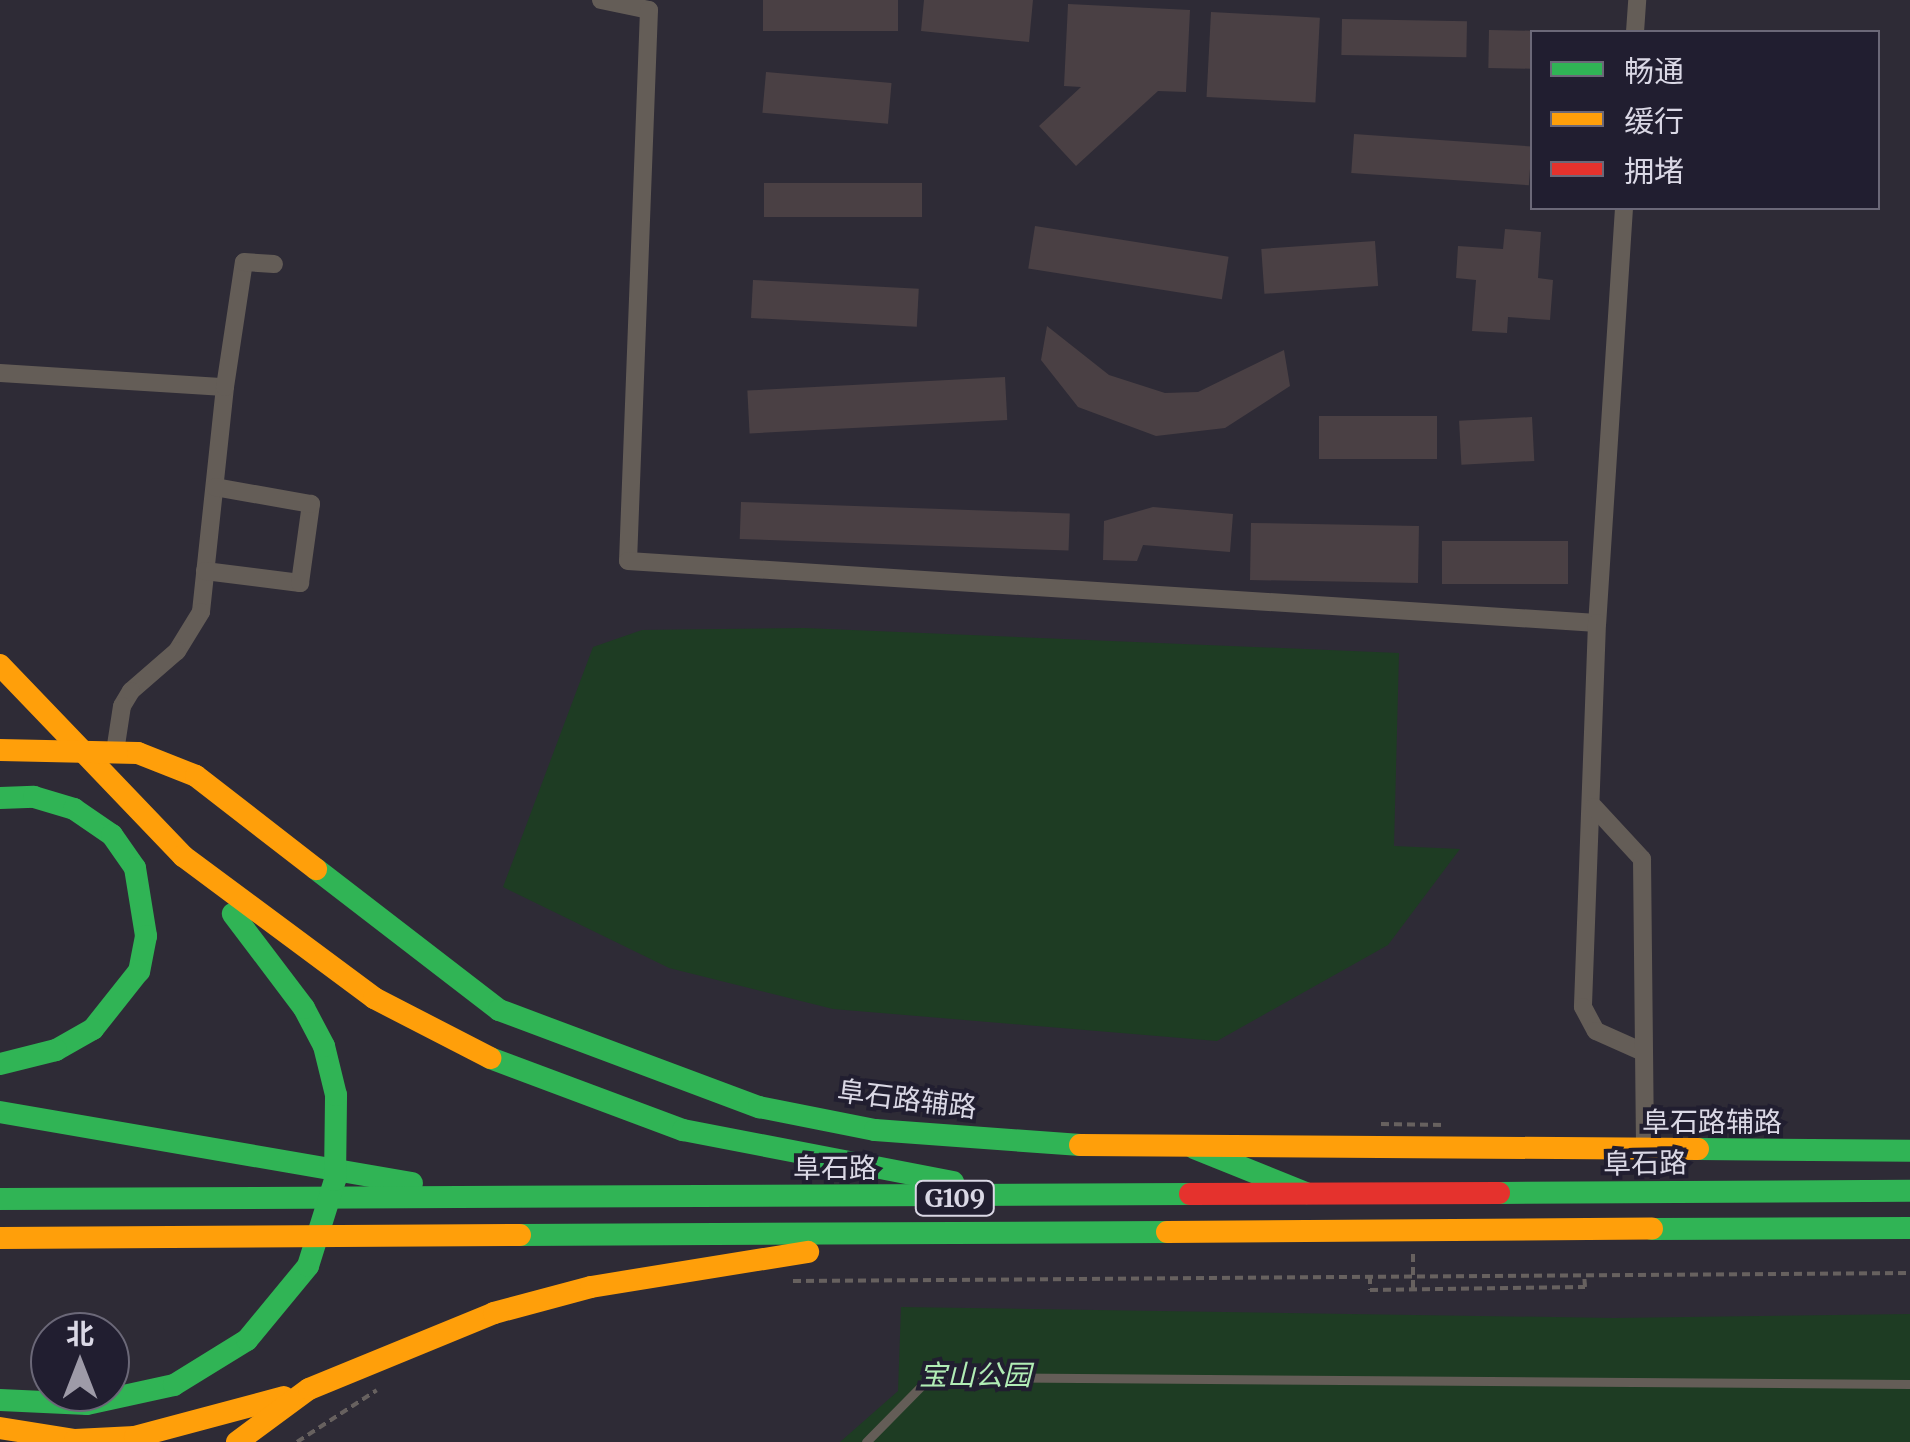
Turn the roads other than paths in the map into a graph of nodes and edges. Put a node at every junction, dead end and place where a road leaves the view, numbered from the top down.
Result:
1 (602, 0) edge
2 (1637, 0) edge
3 (1635, 30) edge
4 (1624, 210) edge
5 (274, 264) dead end
6 (0, 373) edge
7 (226, 387) junction
8 (215, 487) junction
9 (205, 571) junction
10 (1598, 623) junction
11 (0, 665) edge
12 (0, 750) edge
13 (115, 752) junction
14 (0, 798) edge
15 (1594, 807) junction
16 (183, 856) junction
17 (1643, 1052) junction
18 (0, 1064) edge
19 (0, 1112) edge
20 (1194, 1148) junction
21 (1910, 1151) edge
22 (1645, 1152) junction
23 (1910, 1191) edge
24 (1315, 1197) junction
25 (510, 1198) junction
26 (1046, 1198) junction
27 (0, 1199) edge
28 (1910, 1228) edge
29 (1852, 1229) junction
30 (970, 1234) junction
31 (1910, 1237) edge
32 (0, 1238) edge
33 (1910, 1384) edge
34 (309, 1389) junction
35 (0, 1400) edge
36 (0, 1428) edge
37 (237, 1442) edge
38 (866, 1442) edge

1 - 10 street
2 - 3 street
4 - 10 street
5 - 7 street
6 - 7 street
7 - 8 street
8 - 9 street
8 - 9 street
9 - 13 street
10 - 15 street
11 - 16 main road
12 - 13 main road, 阜石路辅路
13 - 20 main road, 阜石路辅路
14 - 18 main road
15 - 17 street
15 - 17 street
16 - 26 main road
16 - 35 main road
17 - 22 street
19 - 25 main road
20 - 22 main road, 阜石路辅路
20 - 24 main road
21 - 22 main road, 阜石路辅路
23 - 24 main road, 阜石路 / G109
24 - 26 main road, 阜石路 / G109
25 - 26 main road, 阜石路 / G109
25 - 27 main road, 阜石路 / G109
28 - 29 main road, G109
29 - 30 main road, G109
29 - 31 main road
30 - 32 main road, G109
30 - 34 main road
33 - 38 lane
34 - 36 main road
34 - 37 main road

